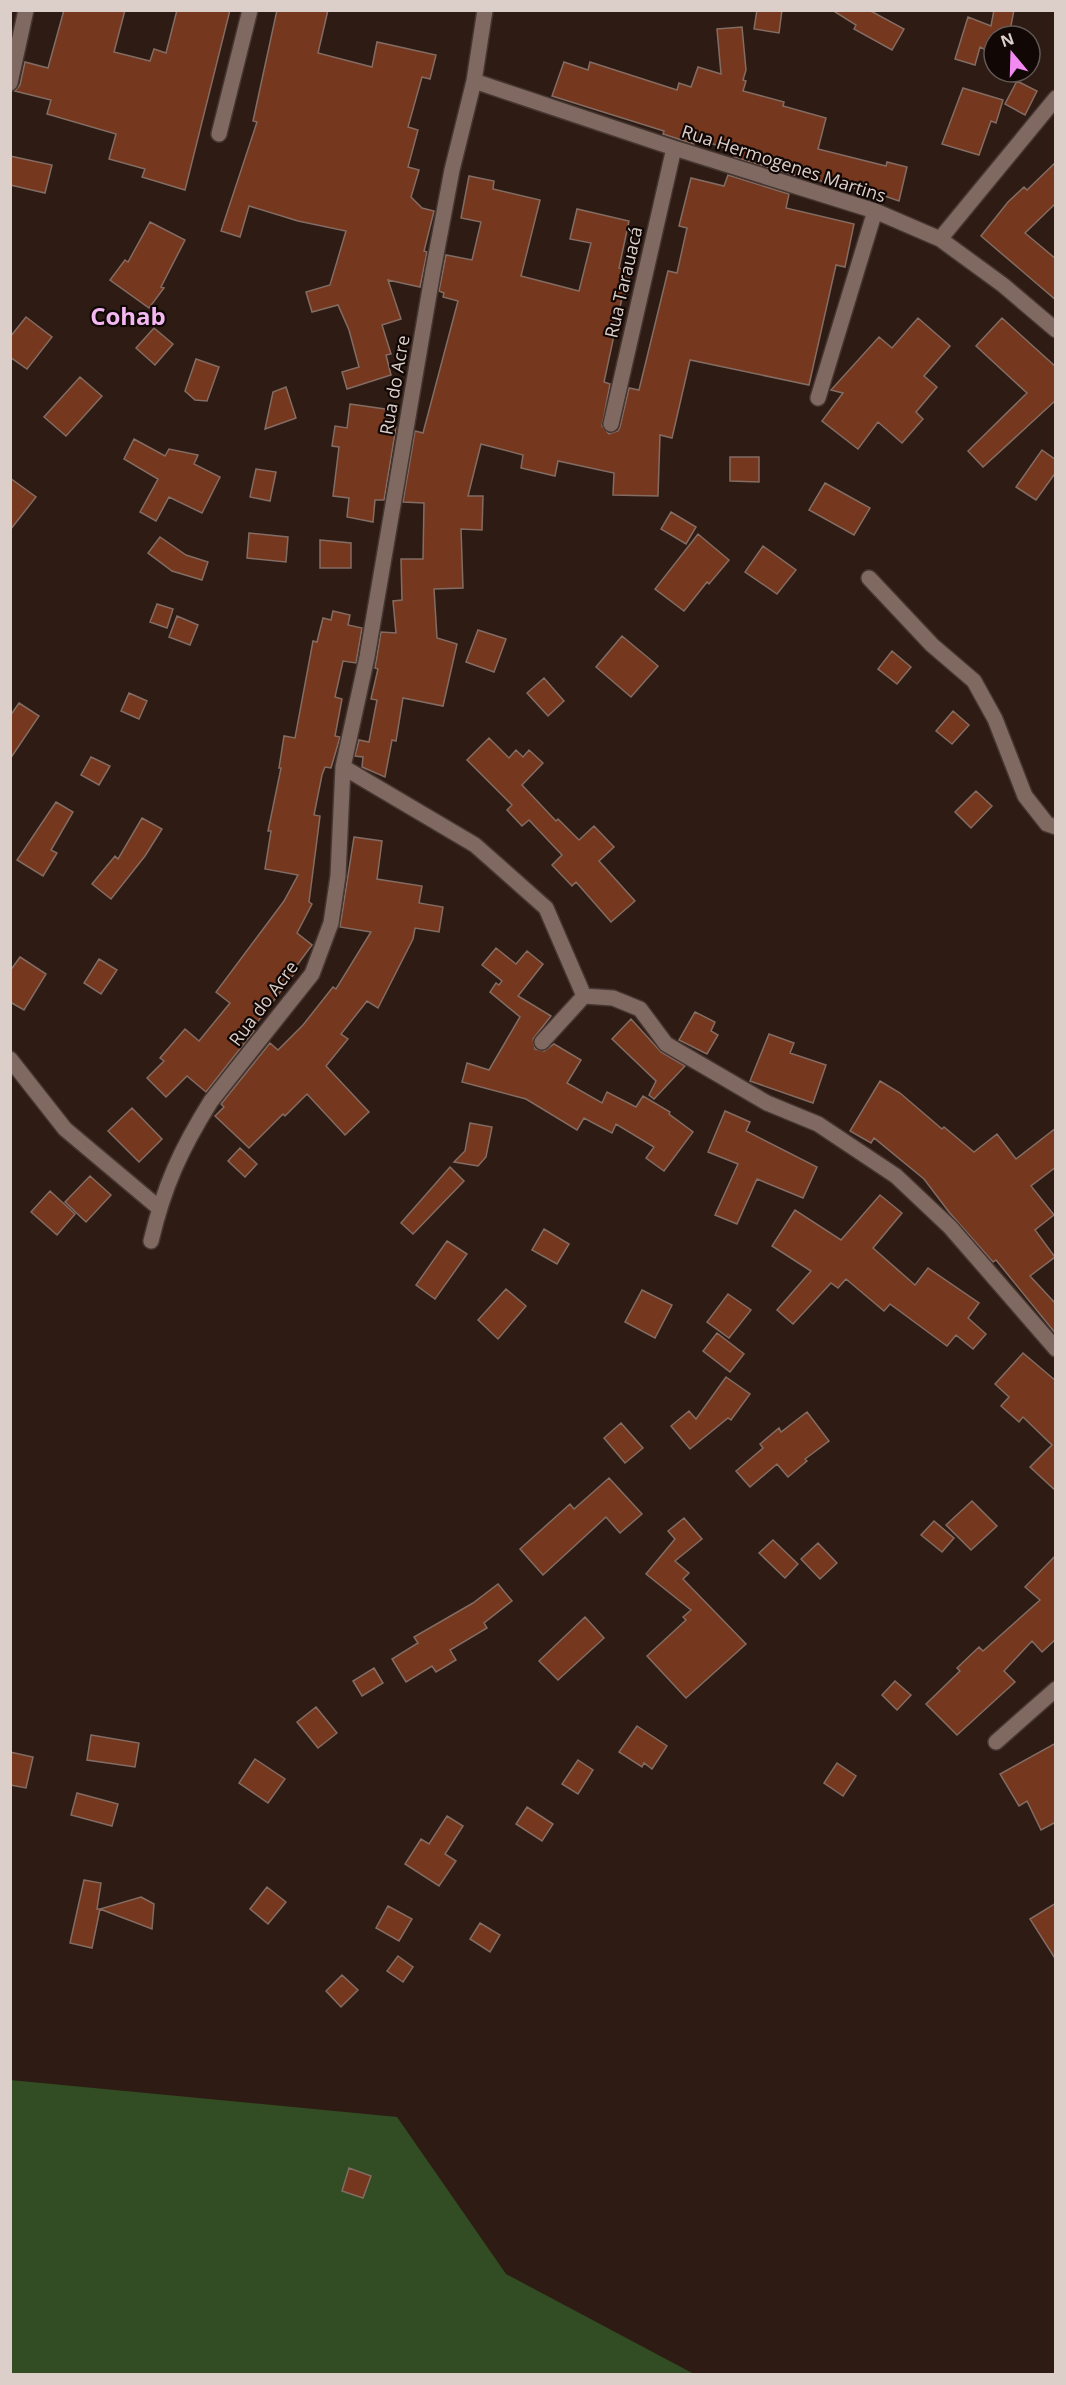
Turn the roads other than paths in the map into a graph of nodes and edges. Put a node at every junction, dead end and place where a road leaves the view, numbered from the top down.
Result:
1 (26, 10) edge
2 (250, 10) edge
3 (485, 10) edge
4 (474, 81) junction
5 (10, 83) edge
6 (1056, 98) edge
7 (219, 134) dead end
8 (674, 148) junction
9 (875, 211) junction
10 (940, 239) junction
11 (1056, 330) edge
12 (818, 398) dead end
13 (611, 424) dead end
14 (868, 578) dead end
15 (343, 767) junction
16 (1056, 827) edge
17 (584, 996) junction
18 (542, 1042) dead end
19 (10, 1059) edge
20 (159, 1208) junction
21 (151, 1241) dead end
22 (1056, 1349) edge
23 (1056, 1689) edge
24 (996, 1742) dead end

1 - 5 street
2 - 7 street
3 - 4 street, Rua do Acre
4 - 8 street, Rua Hermogenes Martins
4 - 15 street, Rua do Acre
6 - 10 street
8 - 9 street, Rua Hermogenes Martins
8 - 13 street, Rua Tarauacá
9 - 10 street, Rua Hermogenes Martins
9 - 12 street
10 - 11 street, Rua Hermogenes Martins
14 - 16 street
15 - 17 street
15 - 20 street, Rua do Acre
17 - 18 street
17 - 22 street
19 - 20 street
20 - 21 street, Rua do Acre
23 - 24 street

